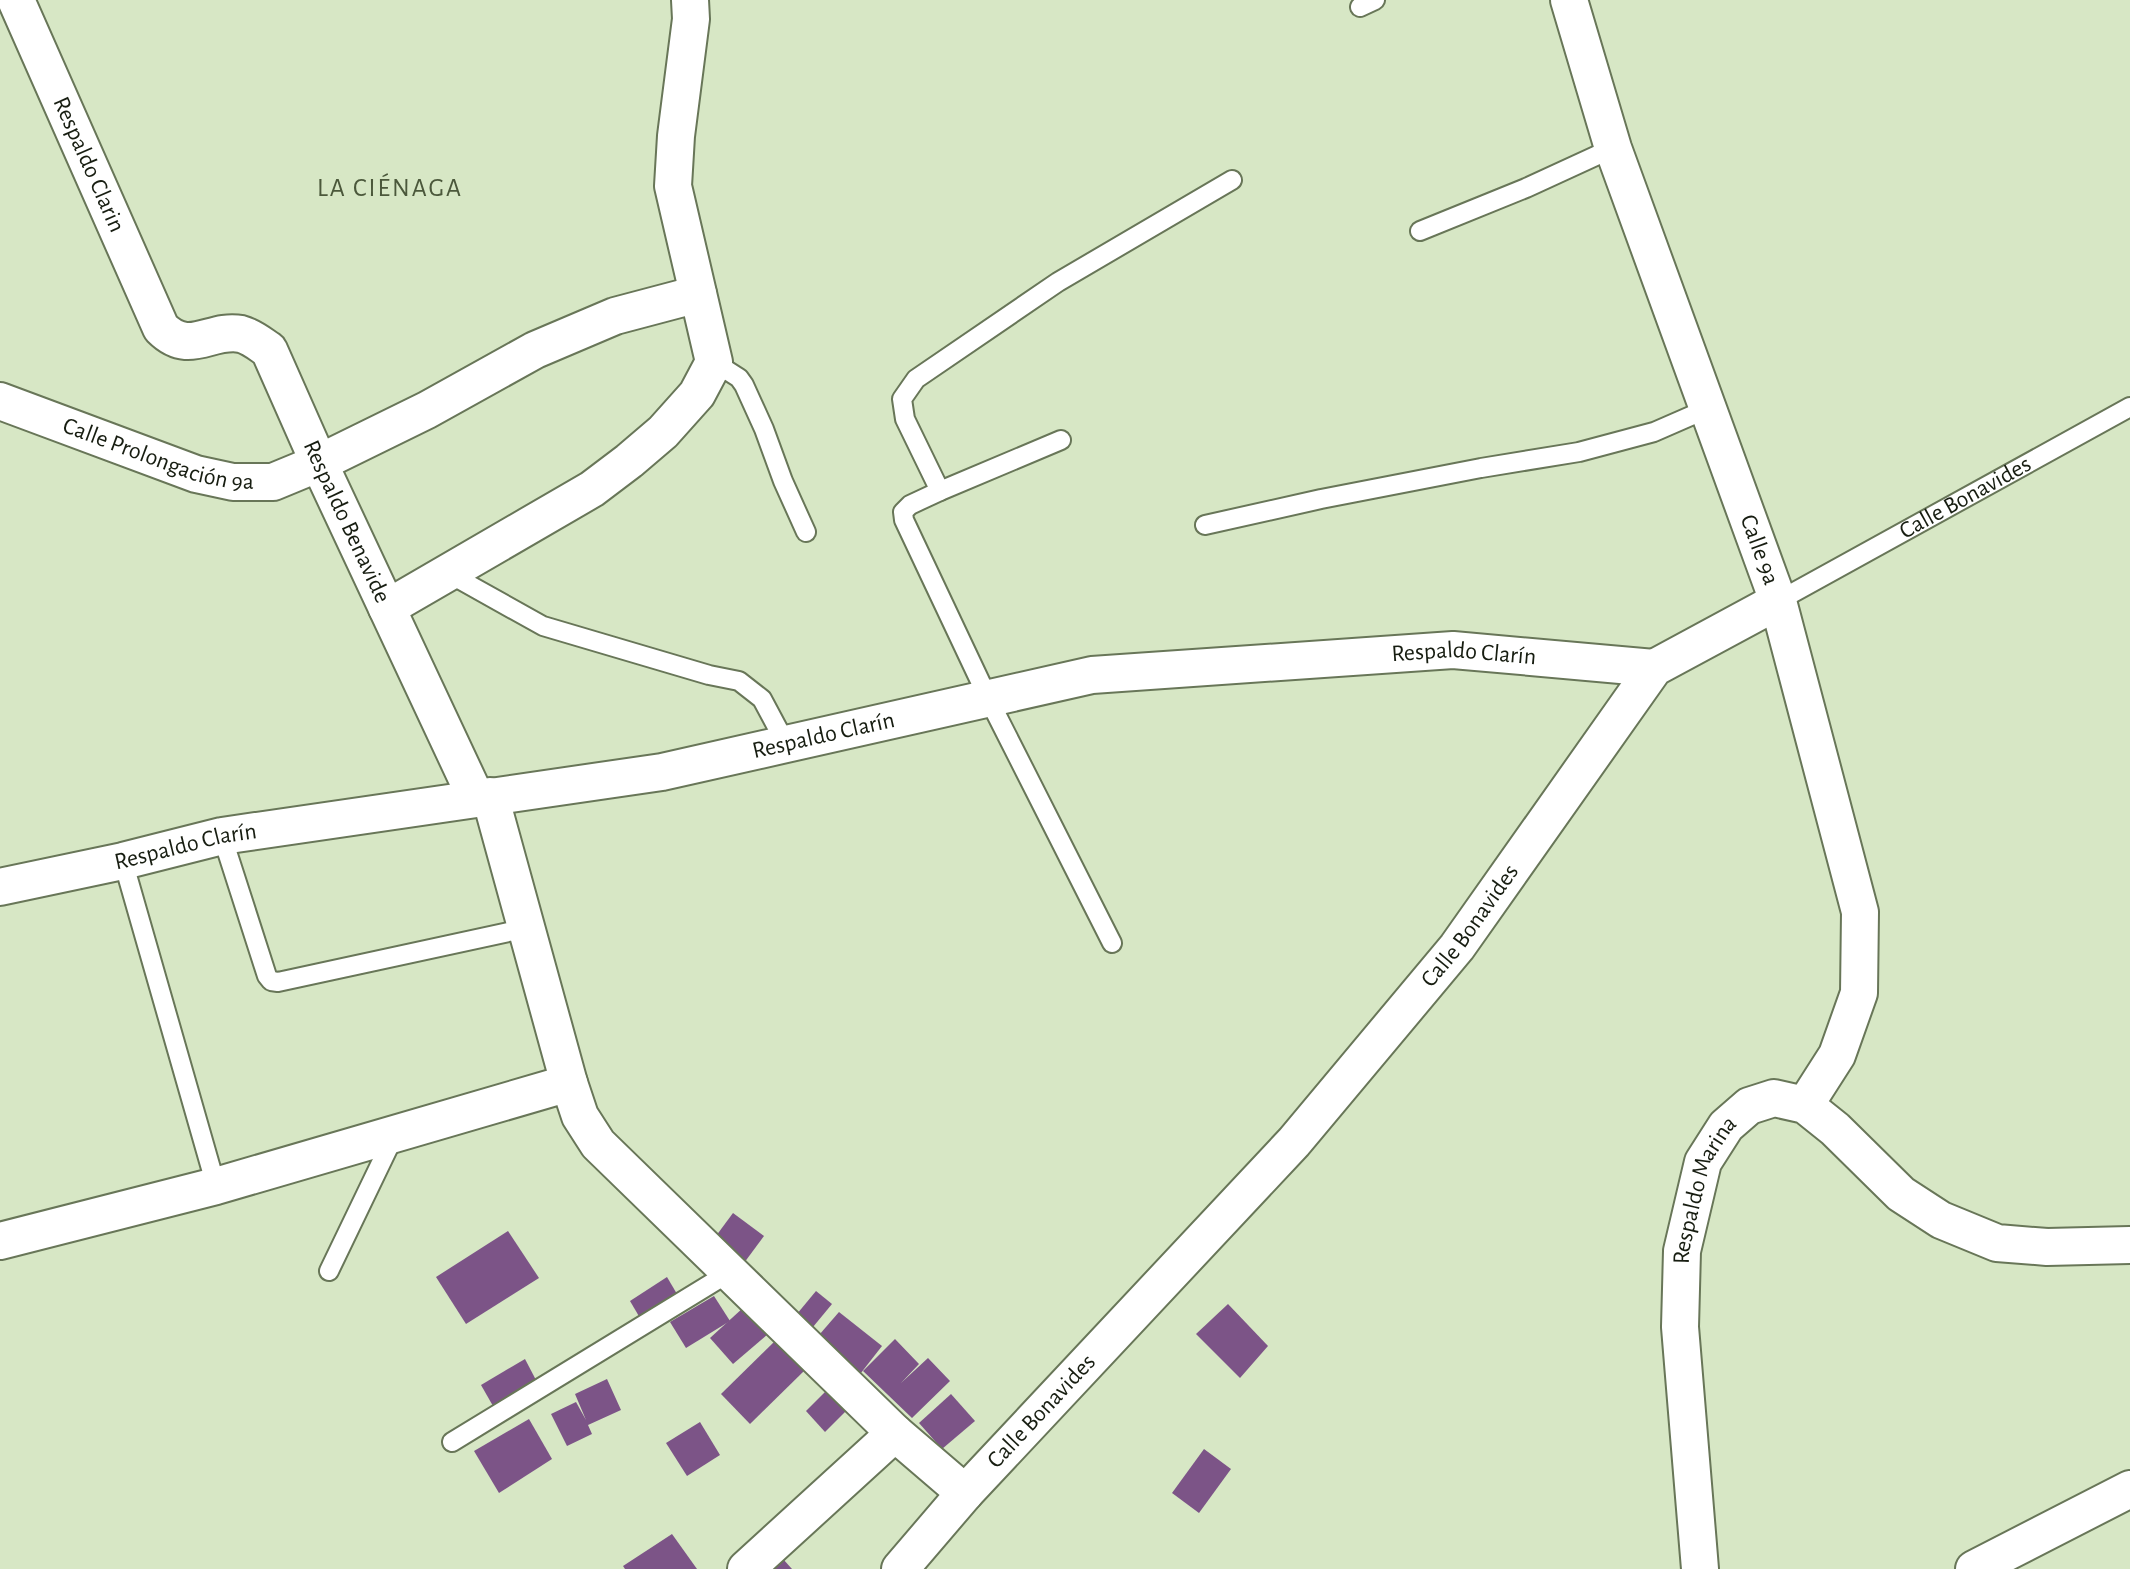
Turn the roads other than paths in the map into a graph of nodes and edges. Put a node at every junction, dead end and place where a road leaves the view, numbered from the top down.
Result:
1 (16, 0) edge
2 (690, 0) edge
3 (1569, 0) edge
4 (1613, 148) junction
5 (1232, 180) dead end
6 (1420, 231) dead end
7 (698, 294) junction
8 (161, 328) joint
9 (714, 362) junction
10 (0, 401) edge
11 (2130, 407) edge
12 (1709, 408) junction
13 (1061, 440) dead end
14 (319, 463) junction
15 (940, 491) junction
16 (1205, 525) dead end
17 (806, 532) dead end
18 (448, 573) junction
19 (1778, 601) junction
20 (387, 608) junction
21 (1654, 668) junction
22 (988, 698) junction
23 (786, 744) junction
24 (483, 797) junction
25 (222, 836) junction
26 (123, 861) junction
27 (0, 887) edge
28 (527, 928) junction
29 (1112, 943) dead end
30 (569, 1083) junction
31 (1805, 1105) junction
32 (395, 1134) junction
33 (216, 1186) junction
34 (0, 1241) edge
35 (2130, 1245) edge
36 (329, 1271) dead end
37 (730, 1272) junction
38 (895, 1433) junction
39 (452, 1442) dead end
40 (2130, 1489) edge
41 (965, 1493) junction
42 (746, 1569) edge
43 (900, 1569) edge
44 (1700, 1569) edge
45 (1974, 1569) edge

1 - 8 street, Respaldo Clarin
2 - 7 street
3 - 4 street, Calle 9a
4 - 6 lane
4 - 12 street, Calle 9a
5 - 15 lane
7 - 9 street
7 - 14 street, Calle Prolongación 9a
8 - 14 street, Respaldo Benavide
9 - 17 lane
9 - 18 street
10 - 14 street, Calle Prolongación 9a
11 - 19 lane, Calle Bonavides
12 - 16 lane
12 - 19 street, Calle 9a
13 - 15 lane
14 - 20 street, Respaldo Benavide
15 - 22 lane
18 - 20 street
18 - 23 lane
19 - 21 street, Calle Bonavides
19 - 31 street, Calle 9a
20 - 24 street, Respaldo Benavide
21 - 22 street, Respaldo Clarín
21 - 41 street, Calle Bonavides
22 - 23 street, Respaldo Clarín
22 - 29 lane
23 - 24 street, Respaldo Clarín
24 - 25 street, Respaldo Clarín
24 - 28 street, Respaldo Benavide
25 - 26 street, Respaldo Clarín
25 - 28 lane
26 - 27 street, Respaldo Clarín
26 - 33 lane
28 - 30 street, Respaldo Benavide
30 - 32 street
30 - 37 street, Respaldo Benavide
31 - 35 street
31 - 44 street, Respaldo Marina
32 - 33 street
32 - 36 lane
33 - 34 street
37 - 38 street, Respaldo Benavide
37 - 39 lane
38 - 41 street, Respaldo Benavide
38 - 42 street
40 - 45 street
41 - 43 street, Calle Bonavides

